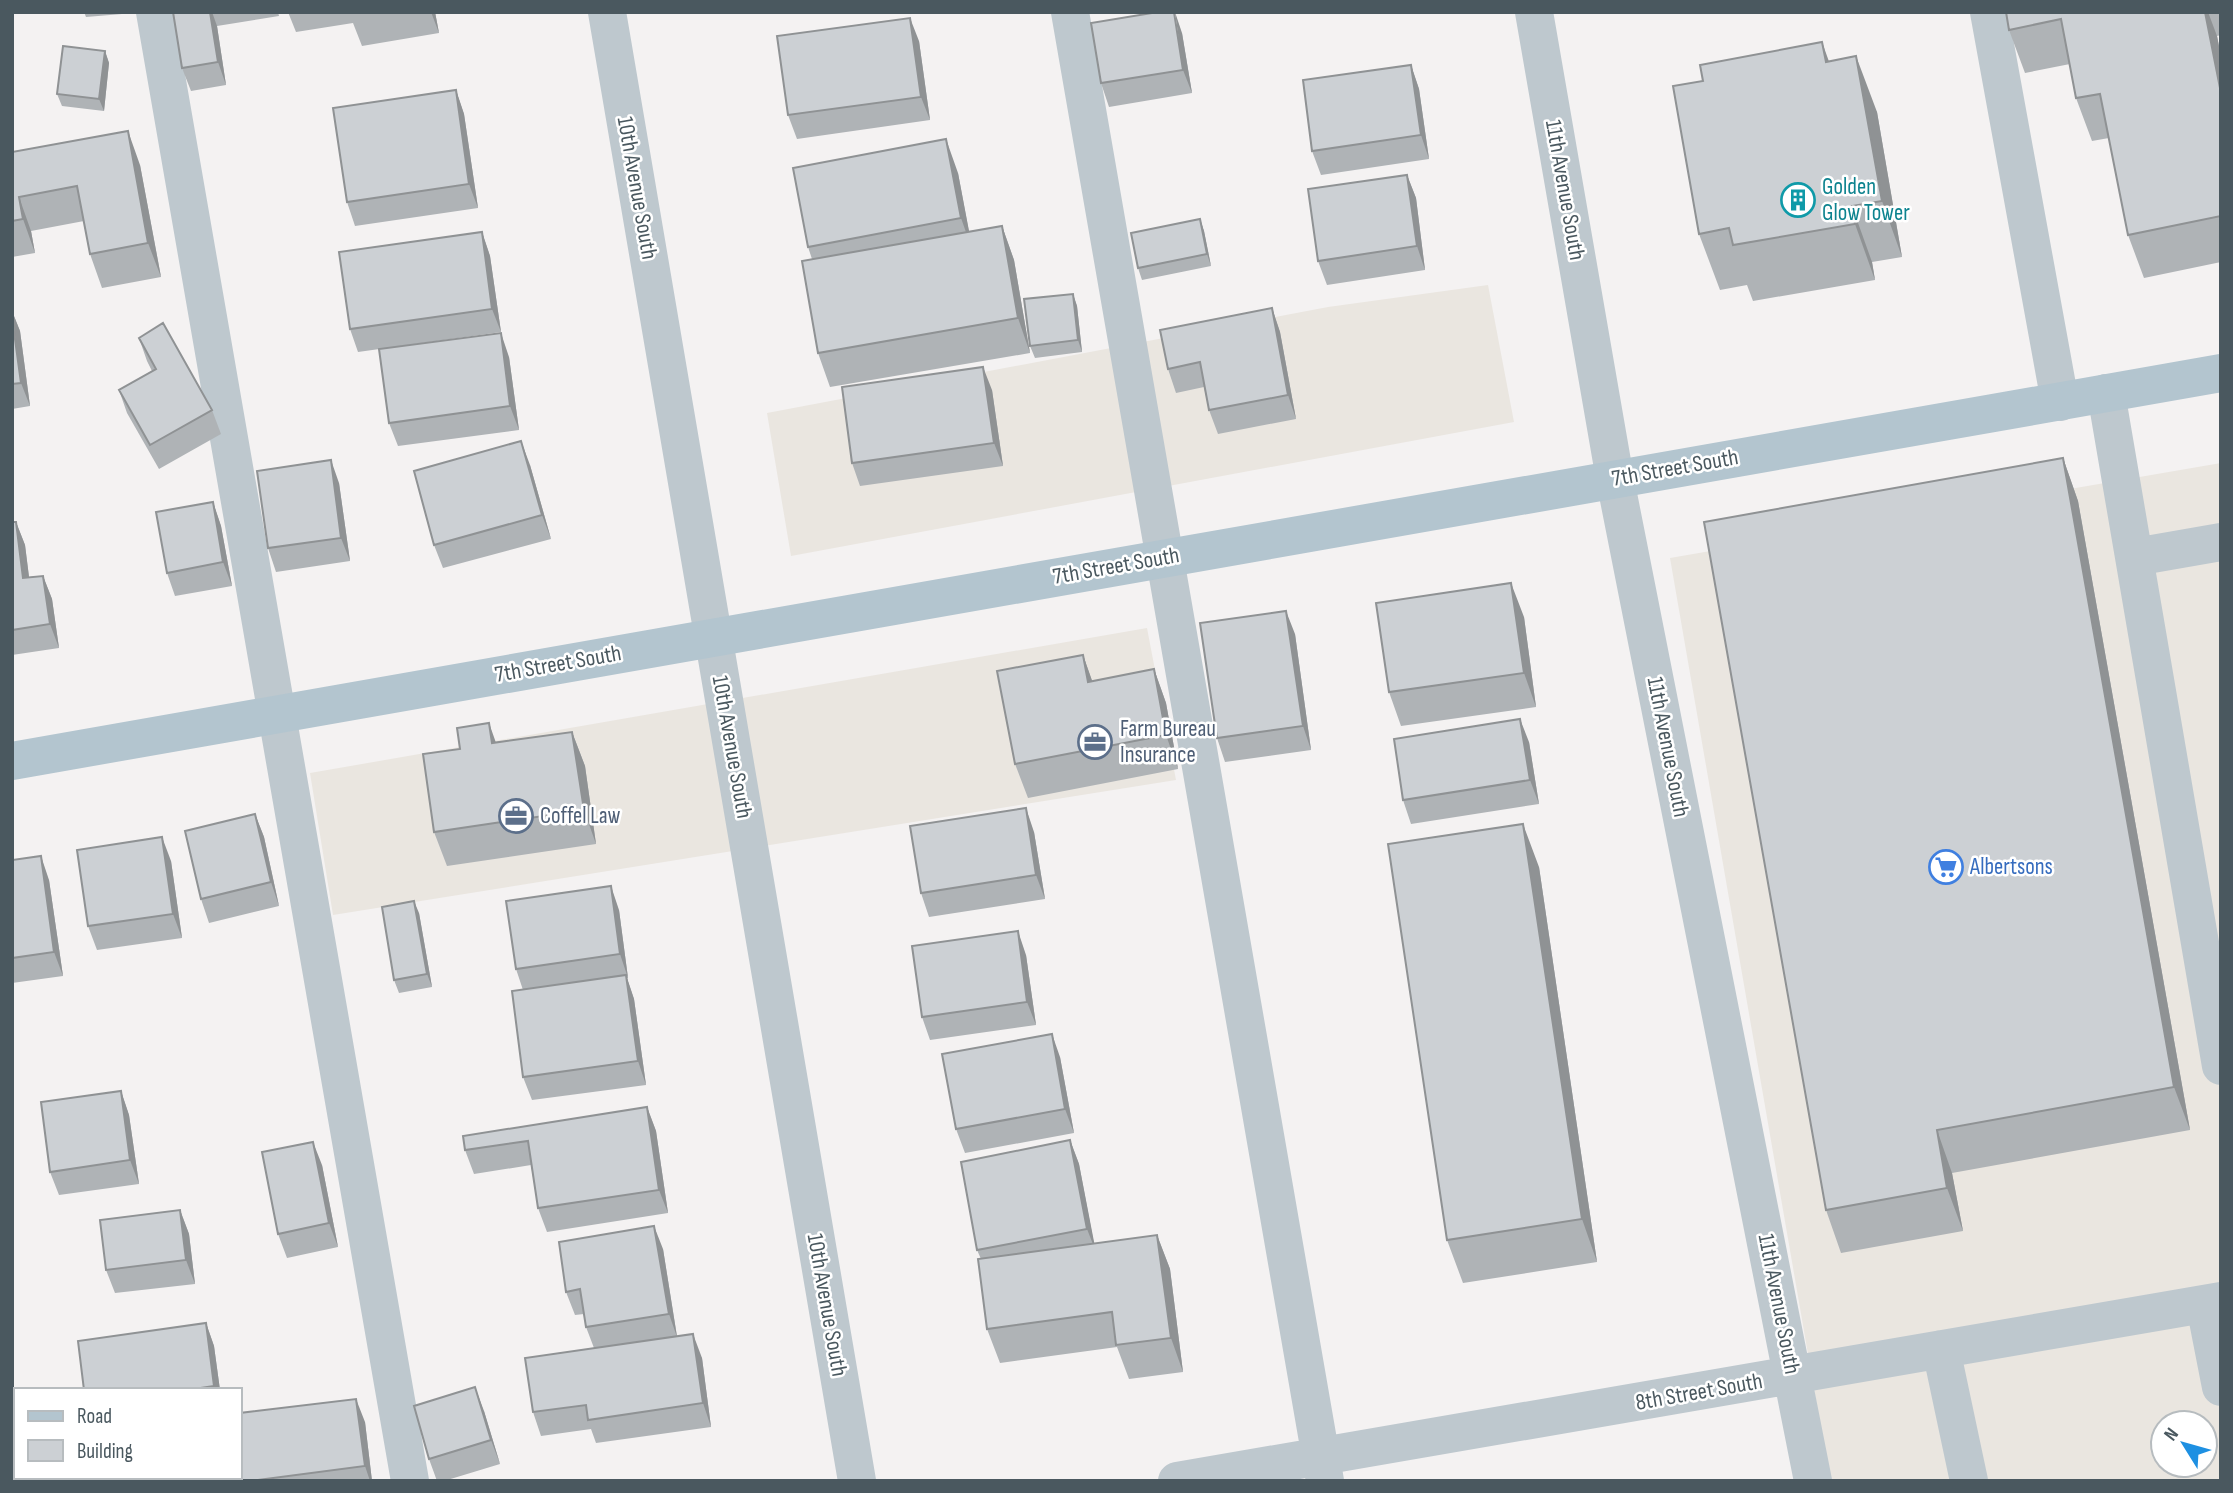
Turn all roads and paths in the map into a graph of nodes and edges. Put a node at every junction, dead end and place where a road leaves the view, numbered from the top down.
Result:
1 (155, 12) edge
2 (607, 12) edge
3 (1070, 12) edge
4 (1534, 12) edge
5 (1989, 12) edge
6 (2221, 373) edge
7 (2106, 393) junction
8 (2060, 402) junction
9 (1615, 479) junction
10 (2221, 542) edge
11 (1166, 557) junction
12 (2134, 557) junction
13 (713, 637) junction
14 (278, 713) junction
15 (12, 761) edge
16 (2221, 1066) edge
17 (2213, 1303) edge
18 (1941, 1349) junction
19 (1793, 1376) junction
20 (2221, 1387) edge
21 (1323, 1468) edge
22 (410, 1481) edge
23 (857, 1481) edge
24 (1177, 1481) edge
25 (1813, 1481) edge
26 (1969, 1481) edge

1 - 14 street
2 - 13 street, 10th Avenue South
3 - 11 street
4 - 9 street, 11th Avenue South
5 - 8 street
6 - 7 main road, 7th Street South
7 - 8 main road, 7th Street South
7 - 12 street
8 - 9 main road, 7th Street South
9 - 11 main road, 7th Street South
9 - 19 street, 11th Avenue South
10 - 12 street
11 - 13 main road, 7th Street South
11 - 21 street
12 - 16 street
13 - 14 main road, 7th Street South
13 - 23 street, 10th Avenue South
14 - 15 main road, 7th Street South
14 - 22 street
17 - 18 street, 8th Street South
17 - 20 street
18 - 19 street, 8th Street South
18 - 26 street
19 - 21 street, 8th Street South
19 - 25 street, 11th Avenue South
21 - 24 street, 8th Street South

